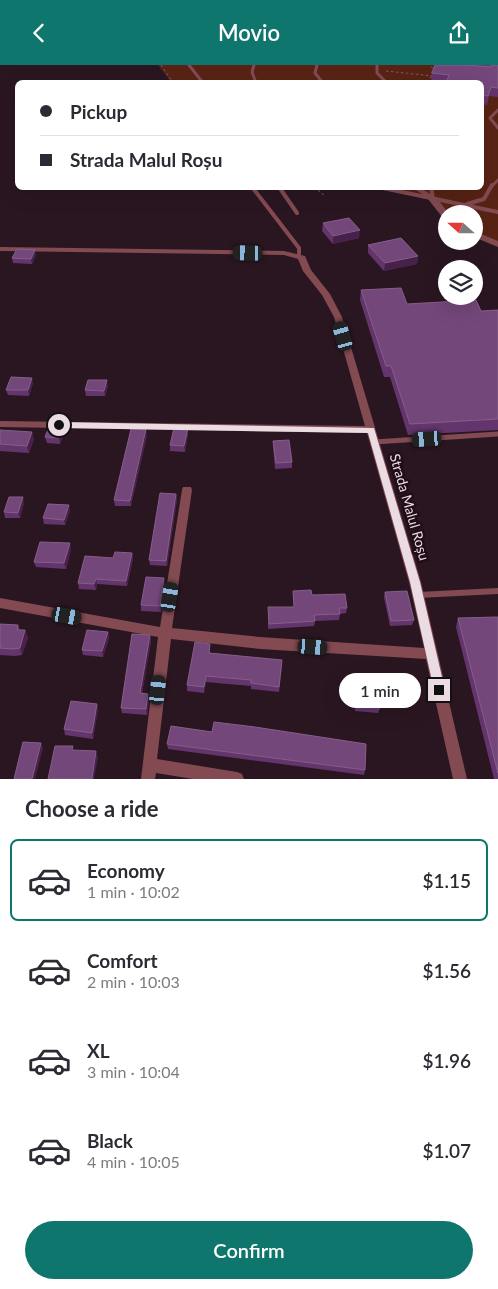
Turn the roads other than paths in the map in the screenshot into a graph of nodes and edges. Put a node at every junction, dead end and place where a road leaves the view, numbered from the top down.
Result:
1 (189, 65) edge
2 (254, 65) edge
3 (317, 65) edge
4 (377, 65) edge
5 (201, 80) edge
6 (255, 80) edge
7 (321, 80) edge
8 (384, 80) edge
9 (498, 110) edge
10 (498, 128) edge
11 (498, 180) edge
12 (254, 190) edge
13 (280, 190) edge
14 (392, 190) edge
15 (420, 190) edge
16 (431, 190) edge
17 (433, 199) junction
18 (464, 205) joint
19 (438, 206) edge
20 (483, 208) edge
21 (498, 211) edge
22 (297, 213) dead end
23 (483, 238) edge
24 (498, 244) edge
25 (0, 249) edge
26 (299, 256) junction
27 (0, 424) edge
28 (371, 430) junction
29 (498, 434) edge
30 (374, 442) junction
31 (187, 489) dead end
32 (498, 591) edge
33 (418, 595) junction
34 (0, 603) edge
35 (165, 633) junction
36 (431, 655) junction
37 (149, 772) edge
38 (237, 779) edge
39 (460, 779) edge

1 - 5 lane
2 - 6 lane
3 - 7 lane
4 - 8 lane
9 - 10 lane
11 - 18 lane
12 - 26 lane
13 - 22 lane
14 - 17 lane
15 - 17 lane
16 - 17 lane
17 - 18 lane
17 - 19 street
20 - 21 lane
23 - 24 street
25 - 26 street
26 - 28 street, Strada Malul Roșu
27 - 28 street
28 - 30 street, Strada Malul Roșu
29 - 30 lane
30 - 33 street, Strada Malul Roșu
31 - 35 street
32 - 33 lane
33 - 36 street, Strada Malul Roșu
34 - 35 street
35 - 36 street
35 - 37 street
36 - 39 street, Strada Malul Roșu
37 - 38 street

